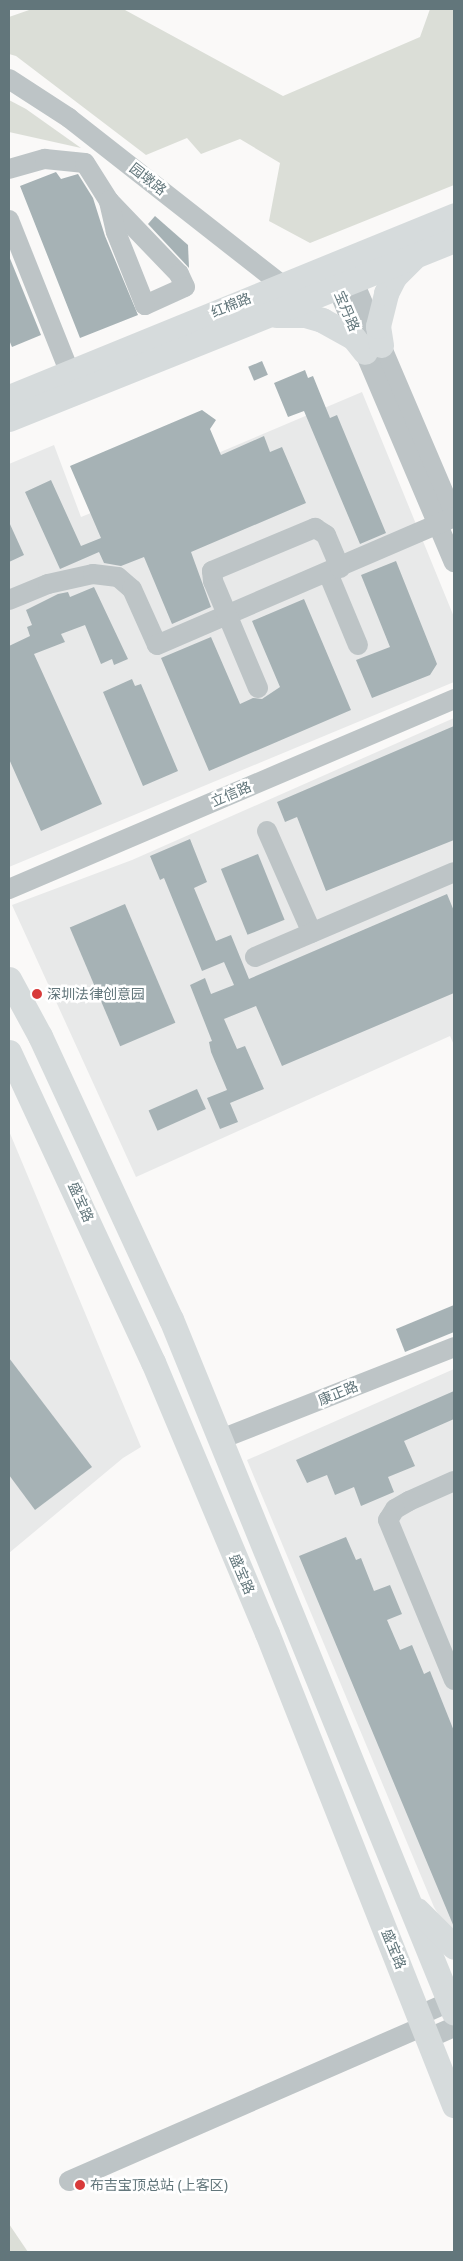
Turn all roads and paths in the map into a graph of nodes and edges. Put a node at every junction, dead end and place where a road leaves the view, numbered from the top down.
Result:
1 (9, 79) edge
2 (9, 169) edge
3 (109, 200) junction
4 (454, 215) edge
5 (9, 220) edge
6 (454, 240) edge
7 (420, 253) junction
8 (342, 276) junction
9 (282, 285) junction
10 (261, 317) junction
11 (373, 348) junction
12 (70, 371) junction
13 (9, 397) edge
14 (9, 419) edge
15 (449, 520) edge
16 (454, 562) edge
17 (334, 570) junction
18 (9, 600) edge
19 (227, 616) junction
20 (358, 646) dead end
21 (258, 688) dead end
22 (454, 700) edge
23 (268, 831) dead end
24 (454, 872) edge
25 (9, 889) edge
26 (312, 933) junction
27 (256, 956) dead end
28 (9, 979) edge
29 (9, 1052) edge
30 (454, 1347) edge
31 (221, 1439) junction
32 (454, 1481) edge
33 (454, 1680) edge
34 (406, 1897) junction
35 (454, 1947) edge
36 (453, 2005) edge
37 (424, 2026) junction
38 (454, 2026) edge
39 (454, 2105) edge
40 (69, 2181) dead end

1 - 9 street, 园墩路
2 - 3 street
3 - 3 street
4 - 8 main road, 红棉路
5 - 12 street
6 - 7 main road, 红棉路
7 - 8 main road, 红棉路
7 - 11 main road
8 - 9 main road, 红棉路
8 - 10 main road, 红棉路
8 - 11 street, 宝丹路
9 - 12 main road, 红棉路
10 - 11 main road
10 - 14 main road, 红棉路
11 - 15 street, 宝丹路
12 - 13 main road, 红棉路
15 - 16 street, 宝丹路
15 - 17 street
17 - 19 street
17 - 19 street
17 - 20 street
18 - 19 street
19 - 21 street
22 - 25 street, 立信路
23 - 26 street
24 - 26 street
26 - 27 street
28 - 31 main road
29 - 37 main road, 盛宝路
30 - 31 street, 康正路
31 - 34 main road
32 - 33 street
34 - 35 main road
34 - 36 main road
36 - 37 street
37 - 38 street
37 - 39 main road, 盛宝路
37 - 40 street

